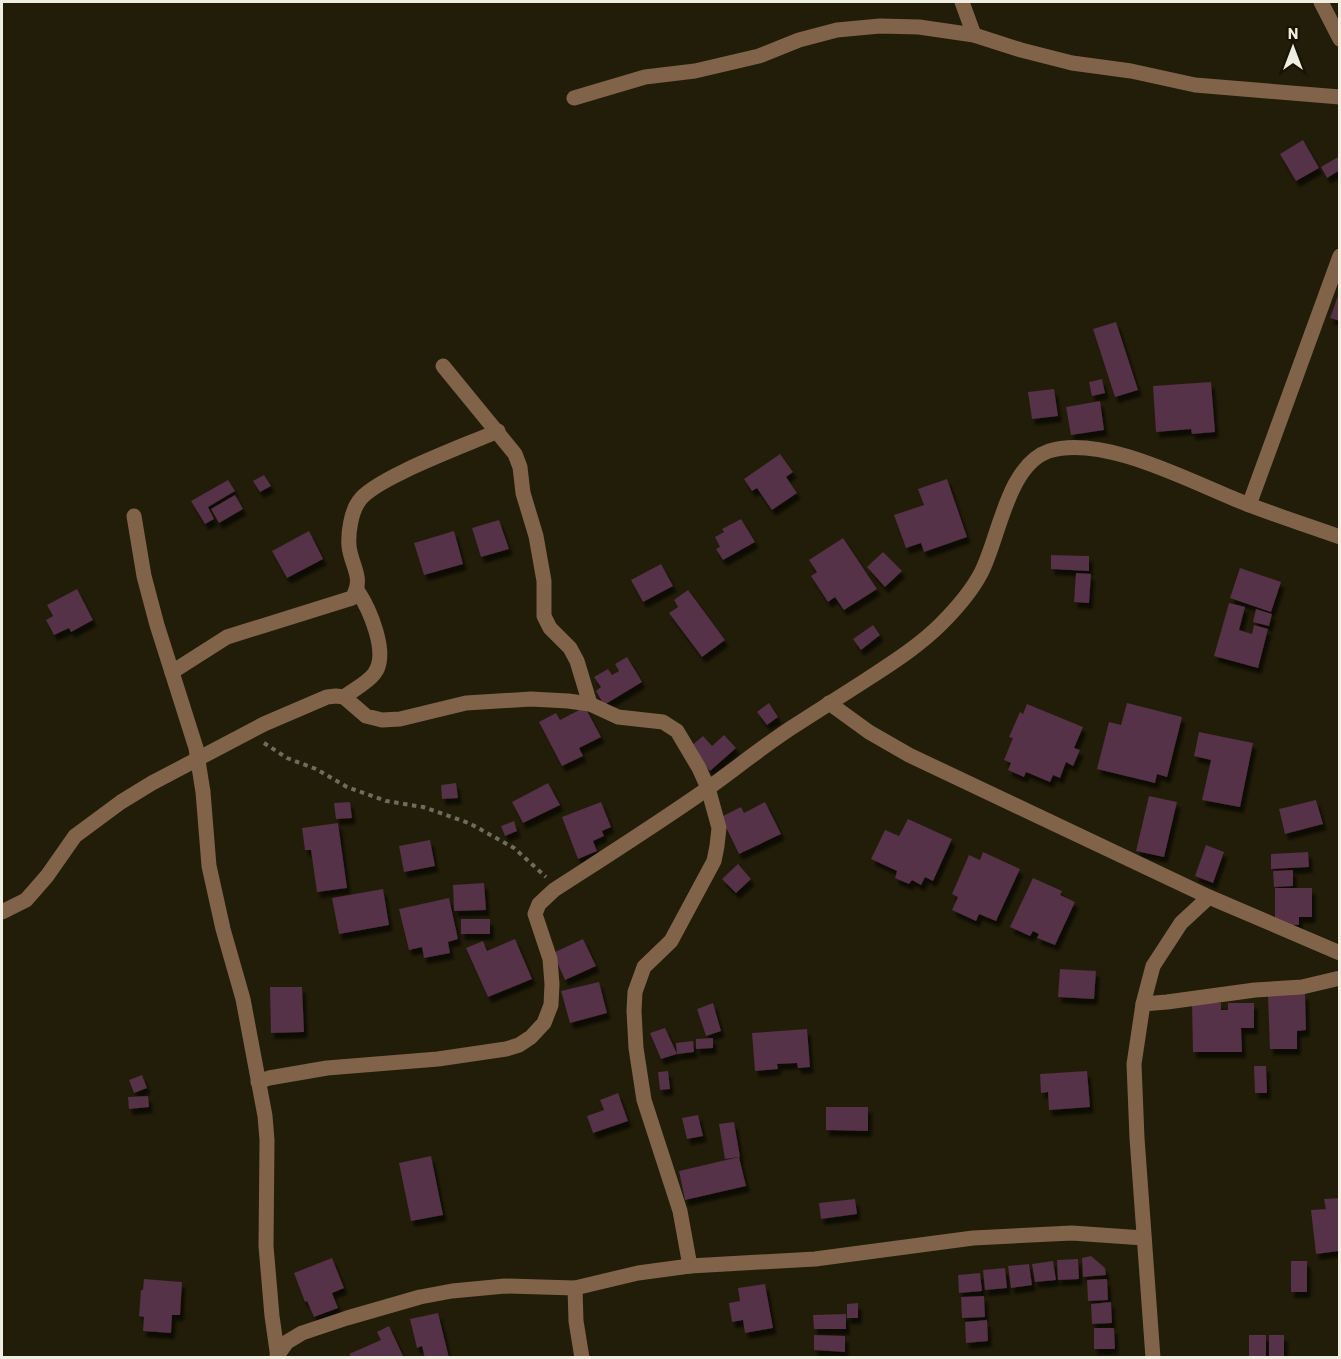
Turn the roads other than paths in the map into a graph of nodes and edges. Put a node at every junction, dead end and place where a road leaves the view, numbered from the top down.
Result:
1 (962, 2) edge
2 (1321, 2) edge
3 (974, 35) junction
4 (1340, 39) edge
5 (1340, 97) edge
6 (574, 98) dead end
7 (1340, 256) edge
8 (443, 366) dead end
9 (498, 431) junction
10 (1249, 505) junction
11 (134, 516) dead end
12 (1340, 537) edge
13 (357, 590) junction
14 (172, 672) junction
15 (344, 697) junction
16 (830, 703) junction
17 (590, 704) junction
18 (198, 760) junction
19 (708, 788) junction
20 (1209, 897) junction
21 (2, 912) edge
22 (1340, 953) edge
23 (1340, 978) edge
24 (1143, 1004) junction
25 (258, 1082) junction
26 (1144, 1238) junction
27 (690, 1266) junction
28 (574, 1288) junction
29 (278, 1357) edge
30 (582, 1358) edge
31 (1153, 1358) edge

1 - 3 street
2 - 4 street
3 - 5 street
3 - 6 street
7 - 10 street
8 - 9 street
9 - 13 street
9 - 17 street
10 - 12 street
10 - 16 street
11 - 14 street
13 - 14 street
13 - 15 street
14 - 18 street
15 - 17 street
15 - 18 street
16 - 19 street
16 - 20 street
17 - 19 street
18 - 21 street
18 - 25 street
19 - 25 street
19 - 27 street
20 - 22 street
20 - 24 street
23 - 24 street
24 - 26 street
25 - 29 street
26 - 27 street
26 - 31 street
27 - 28 street
28 - 29 street
28 - 30 street

